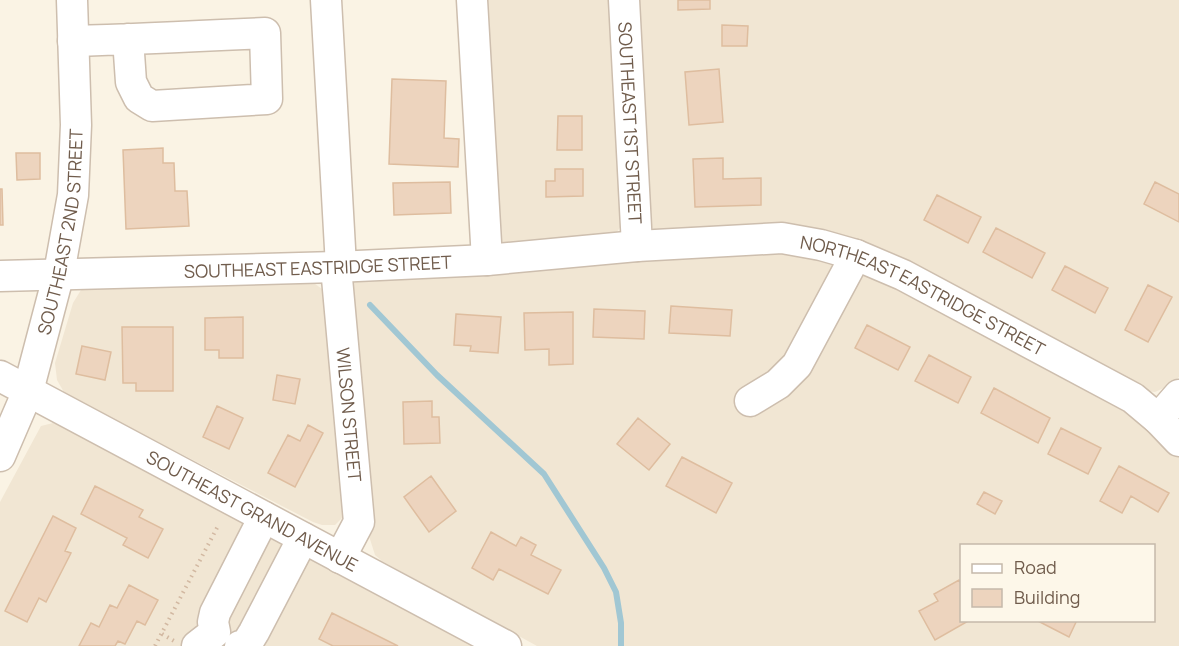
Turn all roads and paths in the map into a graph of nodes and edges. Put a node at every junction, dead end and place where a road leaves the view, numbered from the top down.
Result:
1 (72, 0) edge
2 (326, 0) edge
3 (472, 0) edge
4 (624, 0) edge
5 (128, 39) junction
6 (74, 41) junction
7 (637, 246) junction
8 (856, 255) junction
9 (487, 260) junction
10 (338, 266) junction
11 (59, 273) junction
12 (0, 276) edge
13 (0, 376) edge
14 (28, 391) junction
15 (1179, 395) edge
16 (750, 401) dead end
17 (1158, 419) junction
18 (1179, 441) edge
19 (0, 456) edge
20 (264, 518) junction
21 (219, 524) dead end
22 (303, 538) junction
23 (340, 558) junction
24 (220, 643) edge
25 (155, 646) edge
26 (506, 646) edge

1 - 6 street, SOUTHEAST 2ND STREET
2 - 10 street, WILSON STREET
3 - 9 street
4 - 7 street, SOUTHEAST 1ST STREET
5 - 5 street
5 - 6 street
6 - 11 street, SOUTHEAST 2ND STREET
7 - 8 street, NORTHEAST EASTRIDGE STREET
7 - 9 street, SOUTHEAST EASTRIDGE STREET
8 - 16 street
8 - 17 street, NORTHEAST EASTRIDGE STREET
9 - 10 street, SOUTHEAST EASTRIDGE STREET
10 - 11 street, SOUTHEAST EASTRIDGE STREET
10 - 23 street, WILSON STREET
11 - 12 street, SOUTHEAST EASTRIDGE STREET
11 - 14 street, SOUTHEAST 2ND STREET
13 - 14 street, SOUTHEAST GRAND AVENUE
14 - 19 street, SOUTHEAST 2ND STREET
14 - 20 street, SOUTHEAST GRAND AVENUE
15 - 17 street
17 - 18 street, NORTHEAST EASTRIDGE STREET
20 - 22 street, SOUTHEAST GRAND AVENUE
20 - 24 street
21 - 25 path
22 - 23 street, SOUTHEAST GRAND AVENUE
22 - 24 street
23 - 26 street, SOUTHEAST GRAND AVENUE

